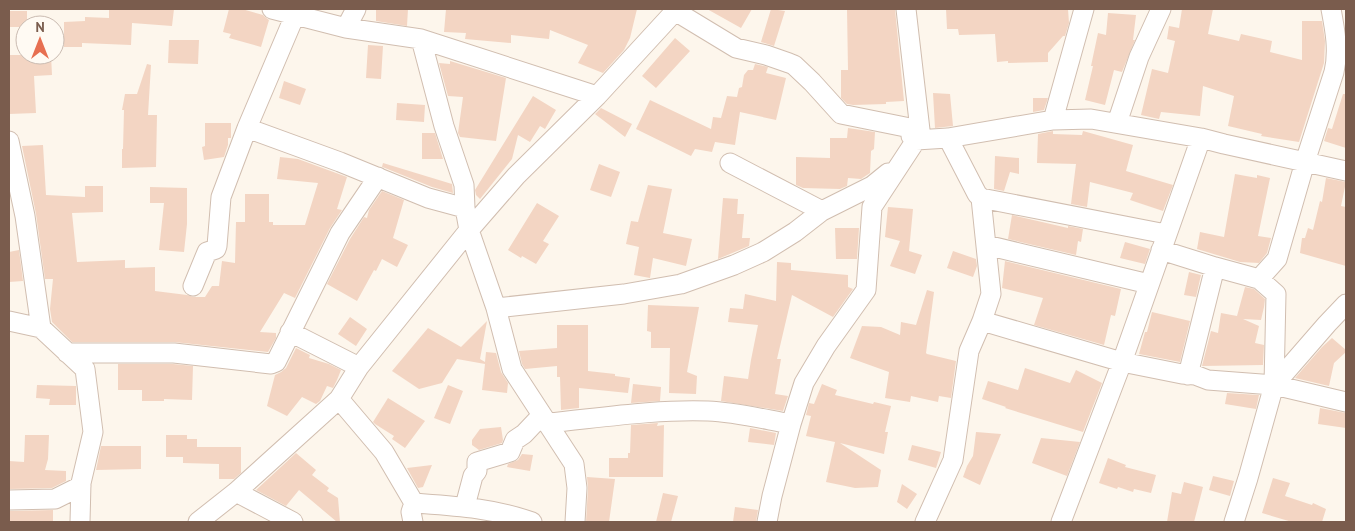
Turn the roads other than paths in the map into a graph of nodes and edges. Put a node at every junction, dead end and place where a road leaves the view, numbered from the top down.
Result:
1 (272, 9) edge
2 (356, 9) edge
3 (906, 9) edge
4 (1084, 9) edge
5 (1161, 9) edge
6 (1332, 9) edge
7 (676, 10) edge
8 (295, 15) junction
9 (346, 28) junction
10 (421, 39) junction
11 (597, 96) junction
12 (1053, 120) junction
13 (1117, 123) junction
14 (246, 128) junction
15 (914, 136) junction
16 (948, 138) junction
17 (1201, 138) junction
18 (9, 141) edge
19 (1305, 162) junction
20 (730, 164) dead end
21 (1346, 171) edge
22 (378, 177) junction
23 (980, 198) junction
24 (465, 208) junction
25 (822, 211) junction
26 (469, 230) junction
27 (1163, 242) junction
28 (986, 246) junction
29 (1215, 267) junction
30 (1259, 279) junction
31 (1149, 284) junction
32 (193, 286) dead end
33 (1346, 304) edge
34 (496, 308) junction
35 (982, 321) junction
36 (10, 324) edge
37 (41, 328) junction
38 (290, 332) junction
39 (67, 353) junction
40 (1122, 362) junction
41 (359, 367) junction
42 (1188, 375) junction
43 (1274, 385) junction
44 (339, 399) junction
45 (1346, 402) edge
46 (545, 419) junction
47 (791, 424) junction
48 (81, 486) junction
49 (236, 492) junction
50 (9, 500) edge
51 (414, 503) junction
52 (465, 506) junction
53 (80, 522) edge
54 (198, 522) edge
55 (294, 522) edge
56 (413, 522) edge
57 (532, 522) edge
58 (575, 522) edge
59 (767, 522) edge
60 (925, 522) edge
61 (1061, 522) edge
62 (1234, 522) edge

1 - 8 street
2 - 9 street
3 - 15 street
4 - 12 street
5 - 13 street
6 - 19 street
7 - 11 street
7 - 15 street
8 - 9 street
8 - 14 street
9 - 10 street
10 - 11 street
10 - 24 street
11 - 26 street
12 - 13 street
12 - 16 street
13 - 17 street
14 - 22 street
14 - 32 street
15 - 16 street
15 - 25 street
15 - 47 street
16 - 23 street
17 - 19 street
17 - 27 street
18 - 37 street
19 - 21 street
19 - 30 street
20 - 25 street
22 - 24 street
22 - 38 street
23 - 27 street
23 - 28 street
24 - 26 street
25 - 34 street
26 - 34 street
26 - 41 street
27 - 29 street
27 - 31 street
28 - 31 street
28 - 35 street
29 - 30 street
29 - 42 street
30 - 43 street
31 - 40 street
33 - 43 street
34 - 46 street
35 - 40 street
35 - 60 street
36 - 37 street
37 - 39 street
38 - 39 street
38 - 41 street
39 - 48 street
40 - 42 street
40 - 61 street
41 - 44 street
42 - 43 street
43 - 45 street
43 - 62 street
44 - 49 street
44 - 51 street
46 - 47 street
46 - 52 street
46 - 58 street
47 - 59 street
48 - 50 street
48 - 53 street
49 - 54 street
49 - 55 street
51 - 52 street
51 - 56 street
52 - 57 street

